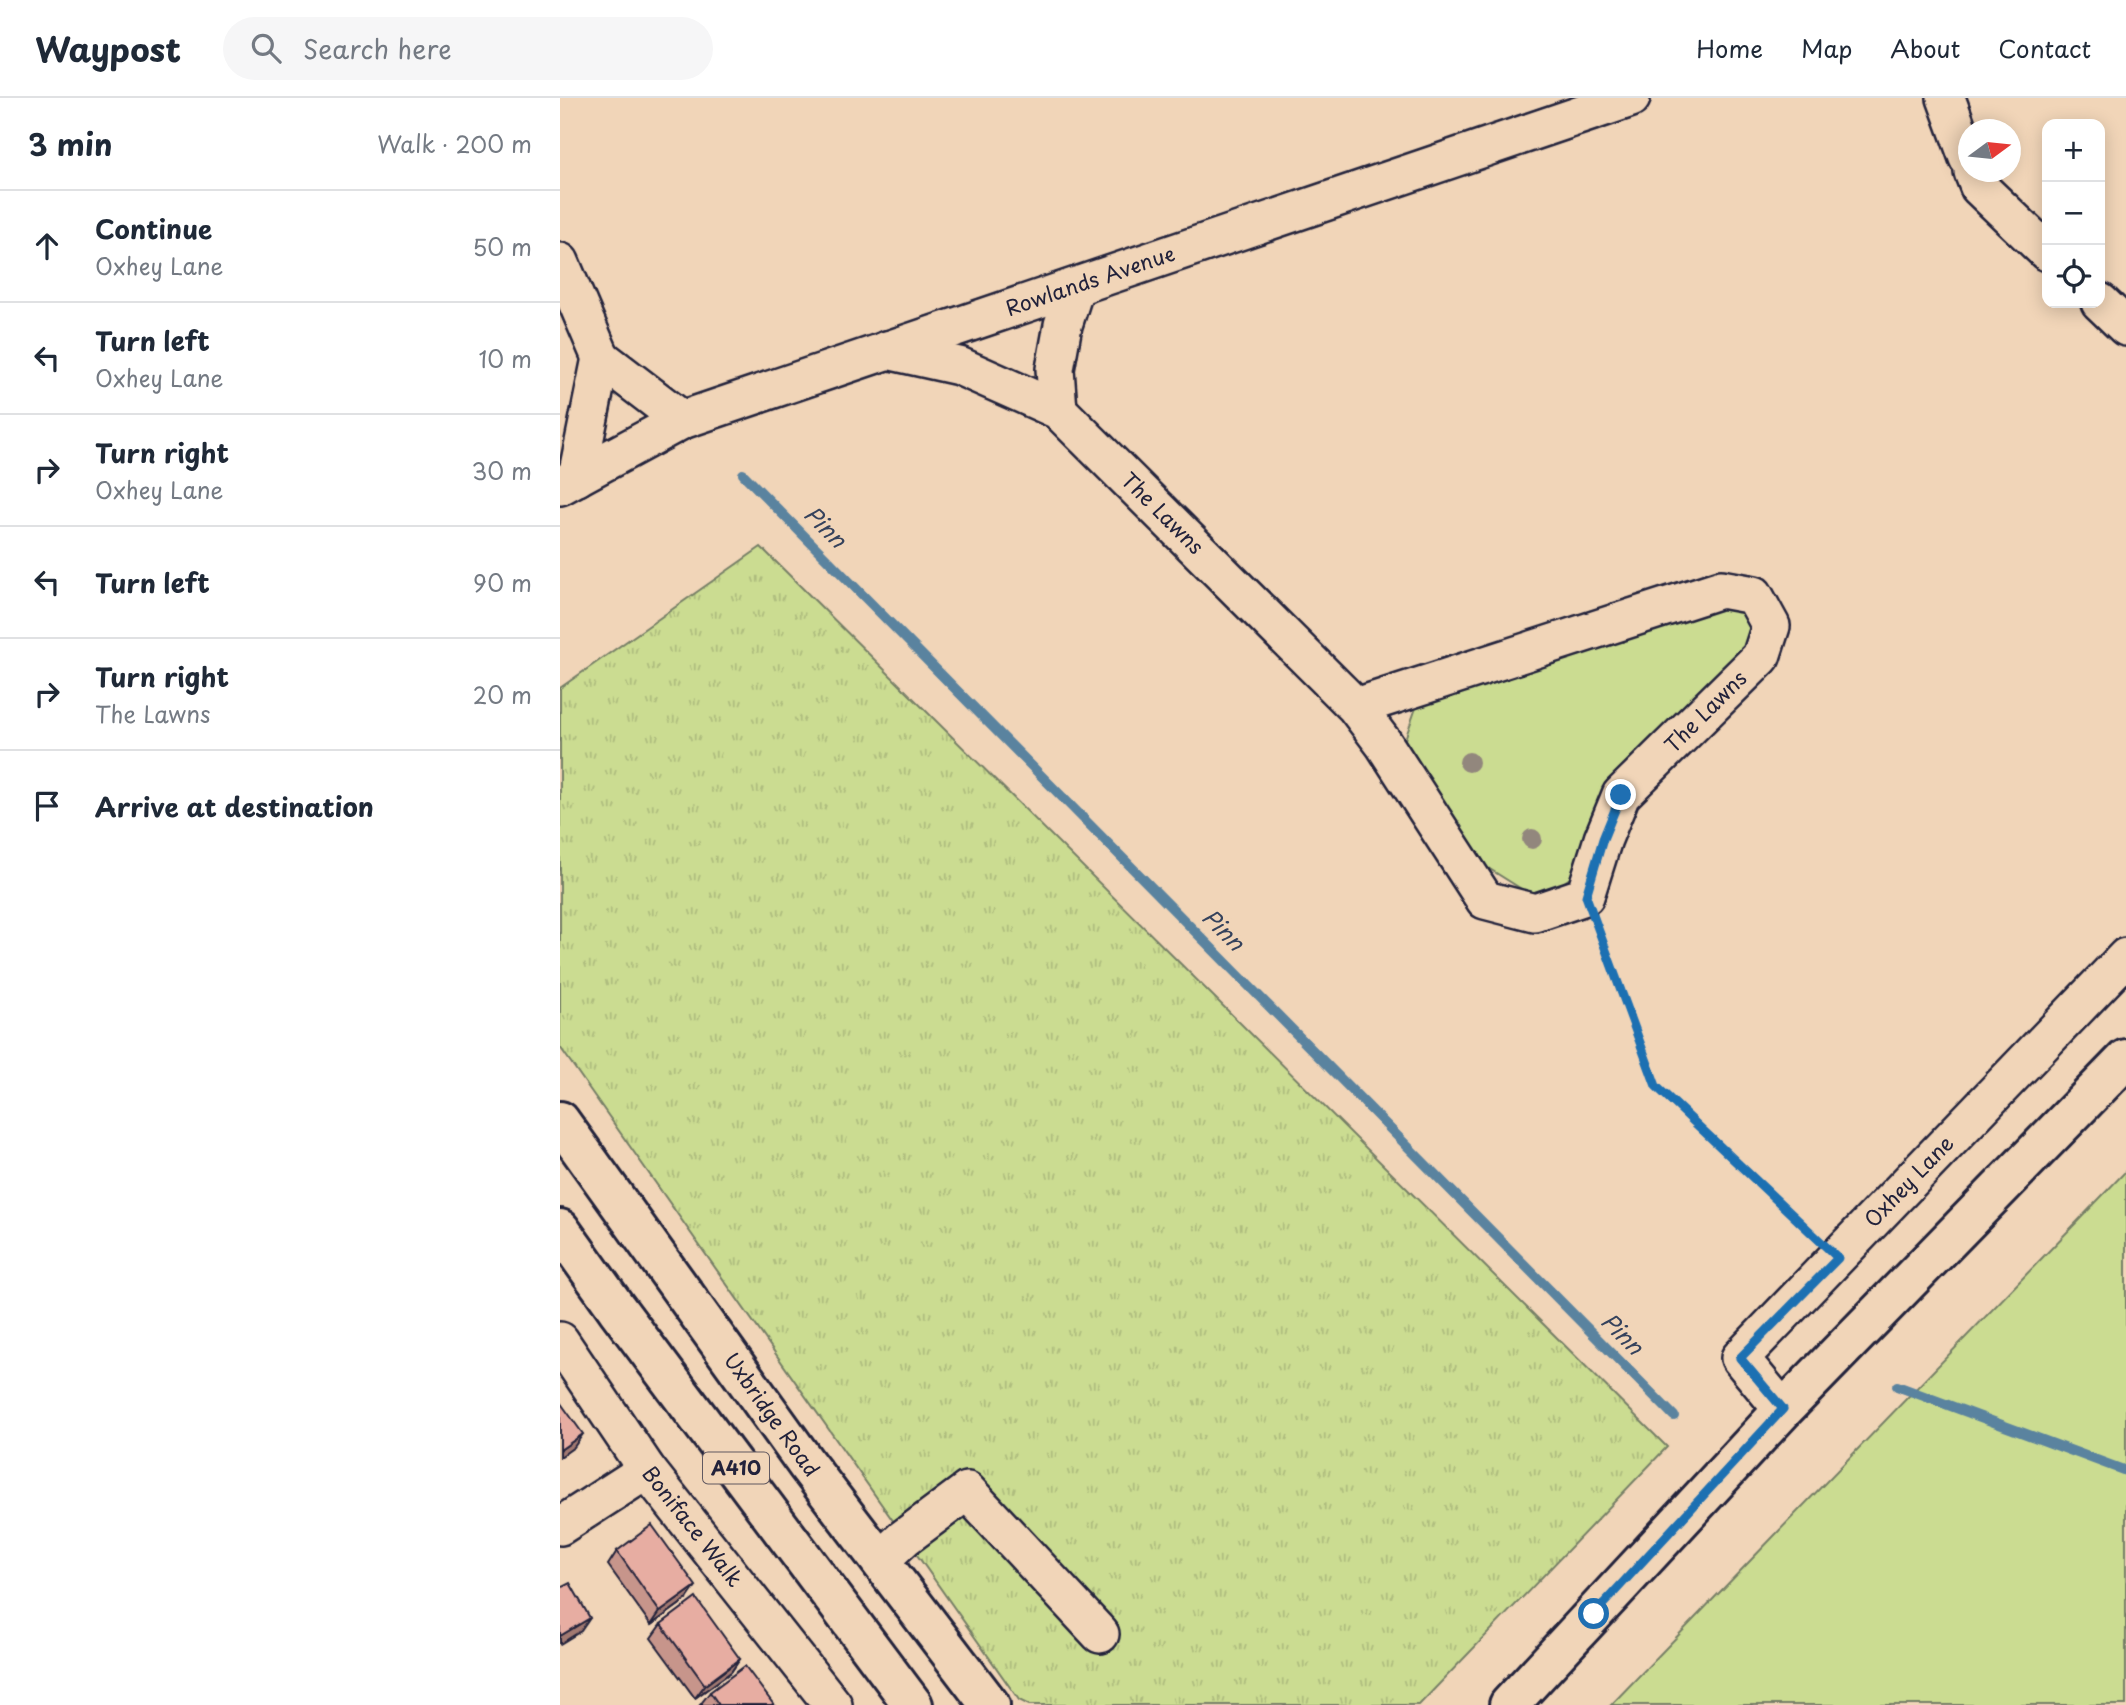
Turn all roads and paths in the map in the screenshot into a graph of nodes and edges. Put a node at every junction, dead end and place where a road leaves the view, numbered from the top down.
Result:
1 (1631, 98) edge
2 (1946, 98) edge
3 (1958, 130) edge
4 (1977, 182) edge
5 (2042, 247) edge
6 (560, 262) edge
7 (1075, 288) junction
8 (2105, 307) edge
9 (2126, 327) edge
10 (887, 350) junction
11 (601, 358) junction
12 (1058, 410) junction
13 (682, 420) junction
14 (568, 482) edge
15 (1356, 707) junction
16 (1586, 896) junction
17 (2126, 957) edge
18 (2126, 1059) edge
19 (560, 1121) edge
20 (560, 1229) edge
21 (1838, 1258) junction
22 (560, 1341) edge
23 (1783, 1409) junction
24 (647, 1470) junction
25 (560, 1526) edge
26 (880, 1560) junction
27 (1100, 1634) dead end
28 (833, 1705) edge
29 (913, 1705) edge
30 (990, 1705) edge
31 (1509, 1705) edge

1 - 7 street, Rowlands Avenue
2 - 3 street
4 - 5 street
6 - 11 street
7 - 10 street, Rowlands Avenue
7 - 12 street
8 - 9 street
10 - 12 street
10 - 13 street, Rowlands Avenue
11 - 13 street
11 - 14 street
12 - 15 street, The Lawns
13 - 14 street, Rowlands Avenue
15 - 16 street, The Lawns
15 - 16 street, The Lawns
16 - 21 path
17 - 21 street, Oxhey Lane
18 - 23 main road
19 - 26 main road, Uxbridge Road / A410
20 - 29 main road, A410
21 - 23 street, Oxhey Lane
22 - 24 street, Boniface Walk
23 - 31 main road
24 - 25 street
24 - 28 street, Boniface Walk
26 - 27 street
26 - 30 main road, Uxbridge Road / A410

